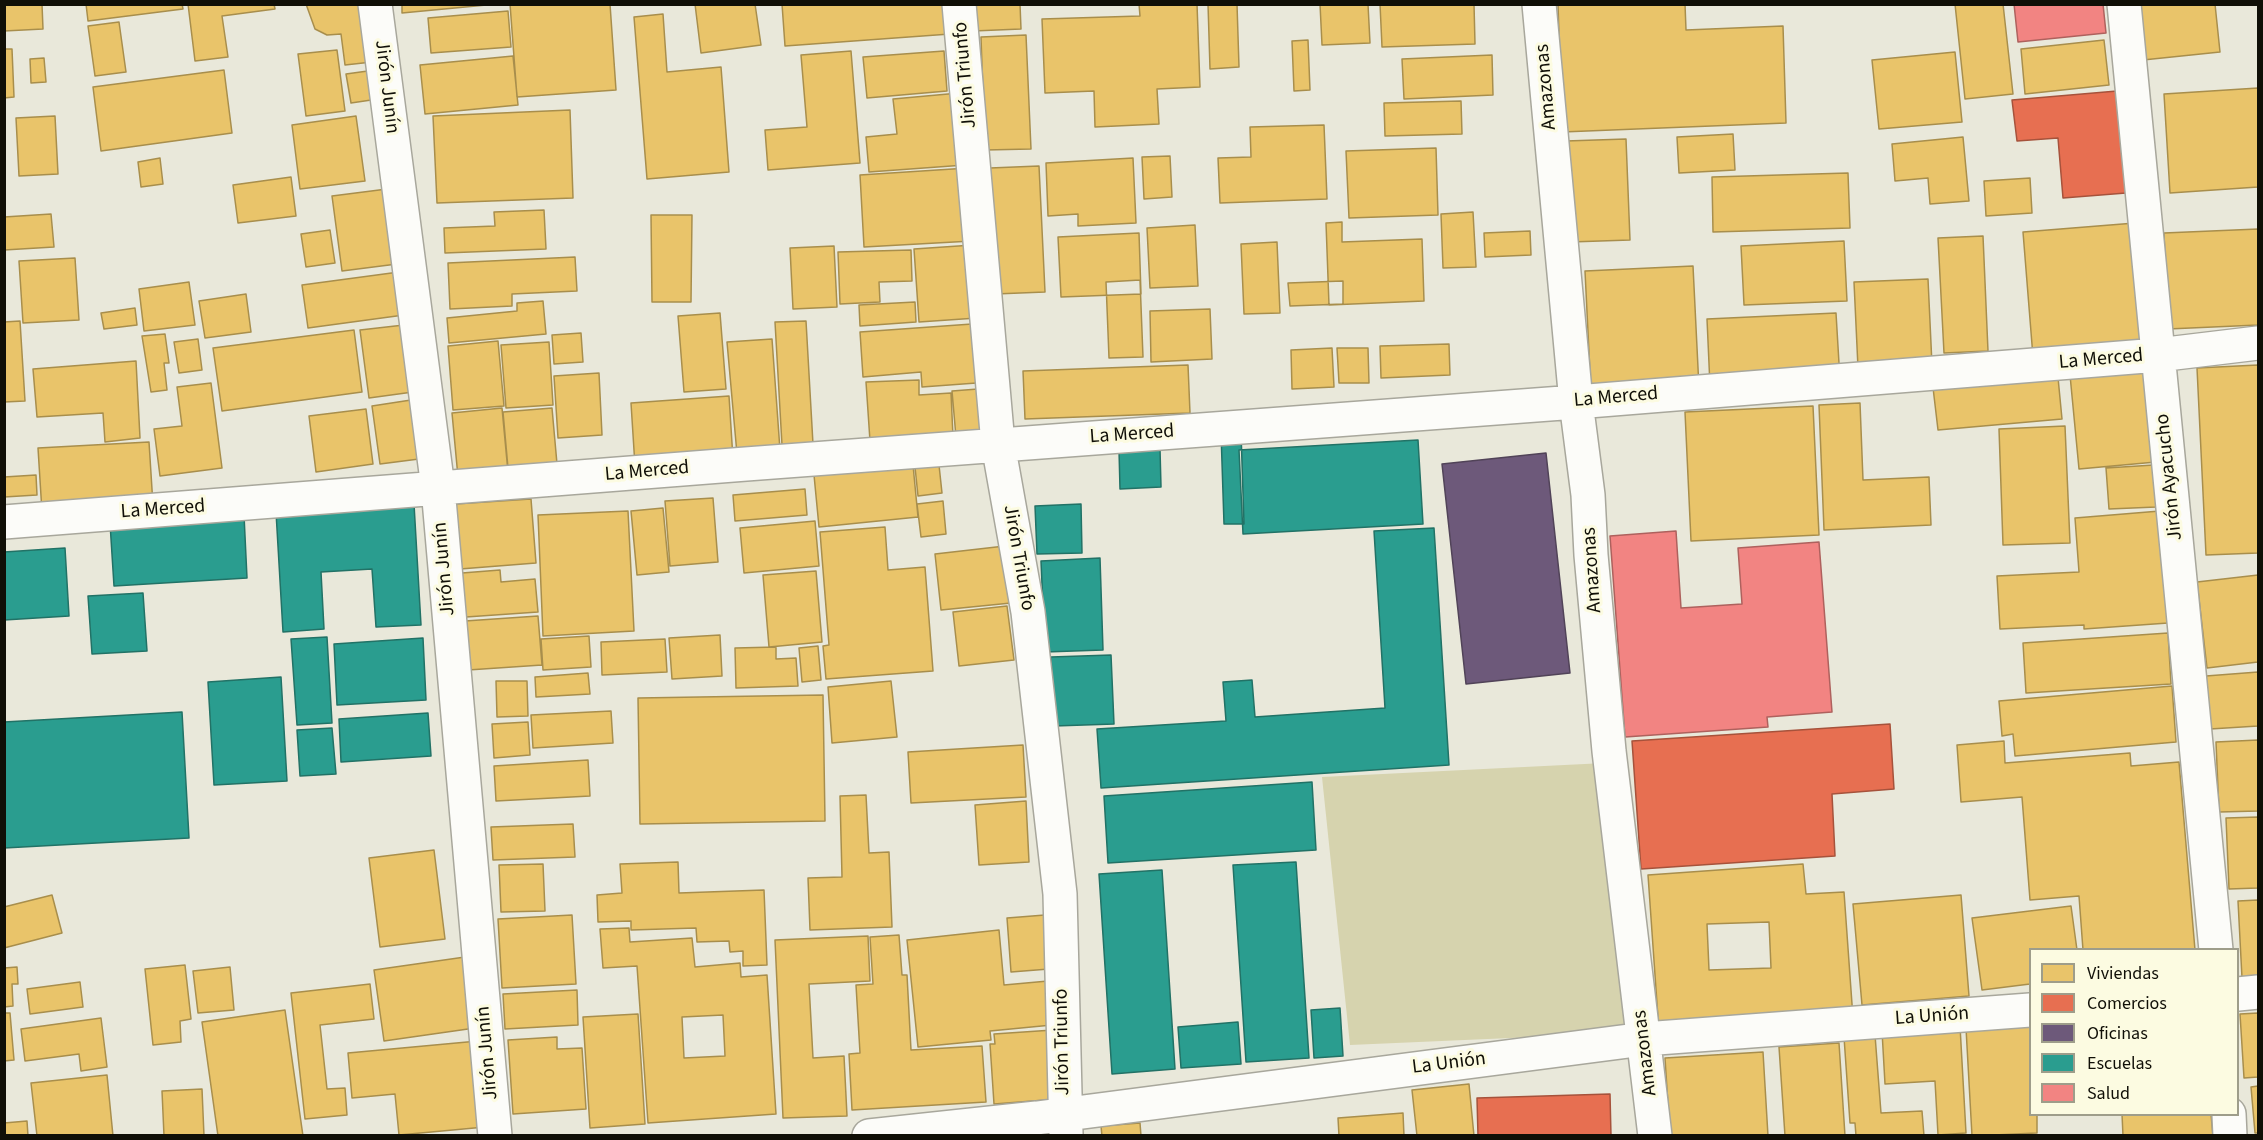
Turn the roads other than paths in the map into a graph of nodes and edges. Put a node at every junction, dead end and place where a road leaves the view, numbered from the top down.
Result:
1 (375, 4) edge
2 (959, 4) edge
3 (1539, 4) edge
4 (2124, 4) edge
5 (2259, 343) edge
6 (2157, 355) junction
7 (1576, 402) junction
8 (998, 444) junction
9 (438, 488) junction
10 (4, 522) edge
11 (2216, 948) edge
12 (2259, 993) edge
13 (2239, 994) edge
14 (2029, 1010) edge
15 (1644, 1039) junction
16 (2229, 1116) edge
17 (1065, 1124) edge
18 (495, 1136) edge
19 (868, 1136) edge
20 (1655, 1136) edge
21 (2230, 1136) edge

1 - 9 street, Jirón Junín
2 - 8 street, Jirón Triunfo
3 - 7 street, Amazonas
4 - 6 street, Jirón Ayacucho
5 - 6 street, La Merced
6 - 7 street, La Merced
6 - 11 street, Jirón Ayacucho
7 - 8 street, La Merced
7 - 15 street, Amazonas
8 - 9 street, La Merced
8 - 17 street, Jirón Triunfo
9 - 10 street, La Merced
9 - 18 street, Jirón Junín
12 - 13 street
14 - 15 street, La Unión
15 - 17 street, La Unión
15 - 20 street, Amazonas
16 - 21 street
17 - 19 street, La Unión

